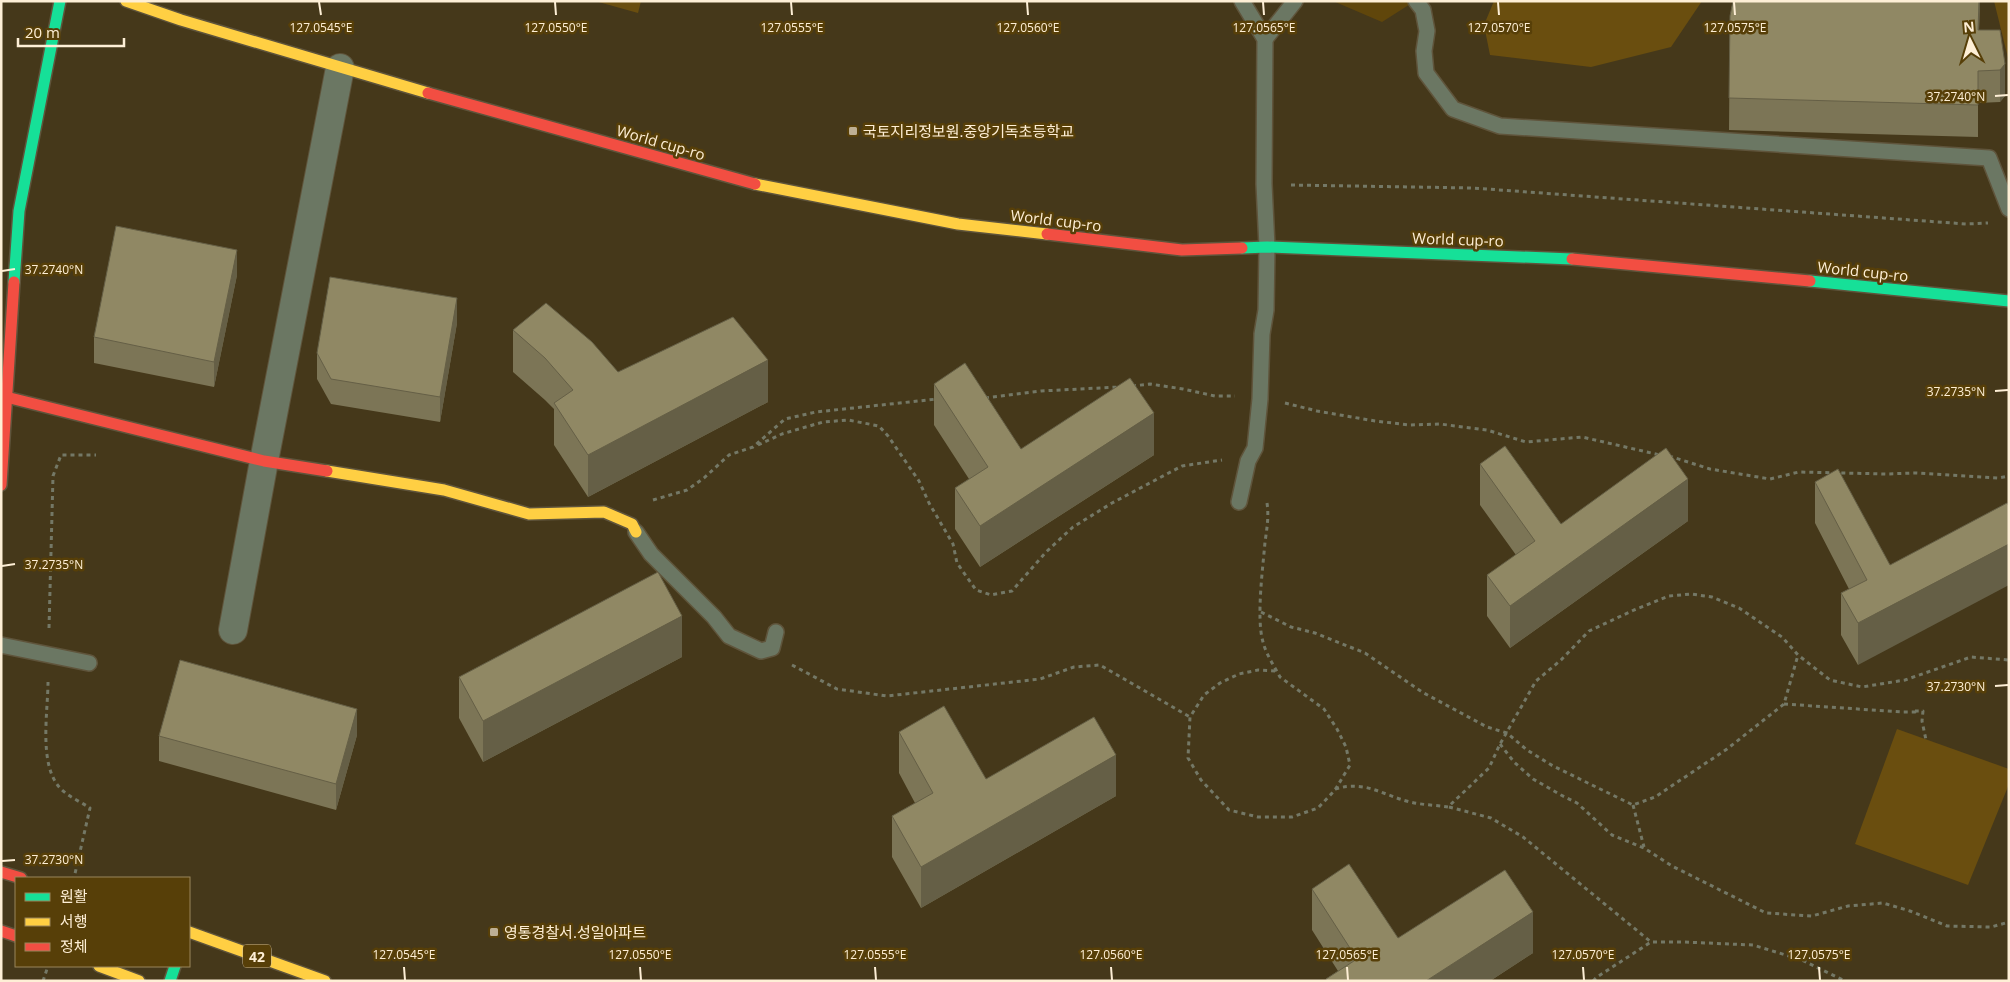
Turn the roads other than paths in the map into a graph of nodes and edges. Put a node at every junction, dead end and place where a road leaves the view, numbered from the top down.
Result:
1 (60, 1) edge
2 (126, 1) edge
3 (1242, 1) edge
4 (1295, 1) edge
5 (1416, 1) edge
6 (1265, 38) junction
7 (340, 68) junction
8 (2009, 209) edge
9 (1266, 247) junction
10 (2009, 301) edge
11 (6, 396) junction
12 (264, 461) junction
13 (1, 485) edge
14 (1239, 502) dead end
15 (636, 532) joint
16 (233, 630) dead end
17 (776, 632) dead end
18 (1, 645) edge
19 (89, 663) dead end
20 (1, 872) edge
21 (18, 877) edge
22 (1, 931) edge
23 (190, 932) edge
24 (15, 936) edge
25 (102, 967) edge
26 (176, 967) edge
27 (139, 981) edge
28 (170, 981) edge
29 (325, 981) edge

1 - 11 street
2 - 7 street, World cup-ro
3 - 6 lane
4 - 6 lane
5 - 8 lane
6 - 9 lane
7 - 9 street, World cup-ro
7 - 12 street
9 - 10 street, World cup-ro
9 - 14 lane
11 - 12 street
11 - 13 street
12 - 15 street
12 - 16 street
15 - 17 lane
18 - 19 lane
20 - 21 street
22 - 24 street
23 - 29 street, 42
25 - 27 street
26 - 28 street

